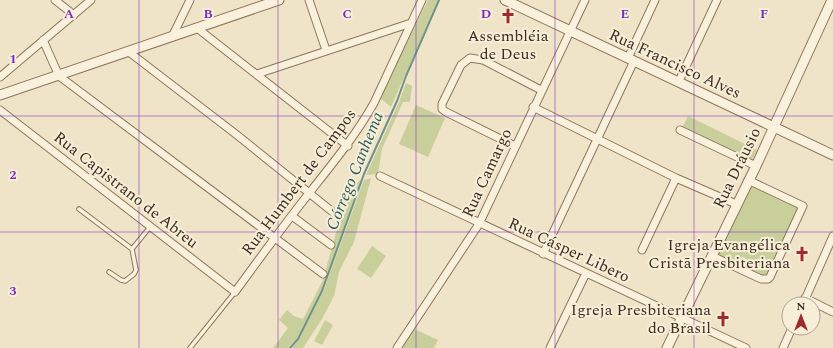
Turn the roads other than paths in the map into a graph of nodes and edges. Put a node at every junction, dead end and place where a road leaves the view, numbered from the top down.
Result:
1 (55, 0) edge
2 (91, 0) edge
3 (190, 0) edge
4 (279, 0) edge
5 (309, 0) edge
6 (422, 0) edge
7 (507, 0) edge
8 (585, 0) edge
9 (655, 0) edge
10 (717, 0) edge
11 (832, 0) edge
12 (74, 14) junction
13 (411, 23) junction
14 (196, 28) junction
15 (570, 32) junction
16 (172, 37) junction
17 (43, 40) junction
18 (326, 50) junction
19 (129, 52) junction
20 (631, 60) junction
21 (257, 74) junction
22 (58, 76) junction
23 (0, 77) edge
24 (679, 82) junction
25 (541, 90) junction
26 (0, 95) edge
27 (533, 107) junction
28 (0, 110) edge
29 (774, 126) junction
30 (680, 130) dead end
31 (597, 140) junction
32 (348, 146) junction
33 (515, 146) junction
34 (833, 155) edge
35 (756, 166) junction
36 (380, 176) dead end
37 (676, 178) junction
38 (748, 180) junction
39 (310, 192) junction
40 (736, 204) junction
41 (79, 209) dead end
42 (292, 216) junction
43 (339, 217) dead end
44 (479, 224) junction
45 (150, 226) junction
46 (833, 236) edge
47 (274, 239) junction
48 (331, 245) dead end
49 (132, 249) junction
50 (642, 250) dead end
51 (543, 254) junction
52 (712, 256) junction
53 (109, 272) dead end
54 (323, 274) dead end
55 (586, 274) junction
56 (235, 292) junction
57 (806, 296) edge
58 (821, 307) edge
59 (833, 312) edge
60 (681, 318) junction
61 (788, 336) edge
62 (190, 348) edge
63 (397, 348) edge
64 (550, 348) edge
65 (668, 348) edge
66 (746, 348) edge
67 (782, 348) edge

1 - 12 street
2 - 12 street
3 - 16 street
4 - 14 street
5 - 18 street
6 - 13 street, Rua Humbert de Campos
7 - 15 street, Rua Francisco Alves
8 - 15 street, Rua Camargo
9 - 20 street
10 - 24 street
11 - 29 street, Rua Dráusio
12 - 17 street
13 - 18 street
13 - 32 street, Rua Humbert de Campos
14 - 16 street
14 - 21 street
15 - 20 street, Rua Francisco Alves
15 - 25 street, Rua Camargo
16 - 19 street
17 - 22 street
17 - 23 street
18 - 21 street
19 - 22 street
19 - 39 street
20 - 24 street, Rua Francisco Alves
20 - 31 street
21 - 32 street
22 - 26 street
22 - 47 street
24 - 29 street, Rua Francisco Alves
25 - 27 street, Rua Camargo
25 - 33 street
27 - 31 street
27 - 33 street, Rua Camargo
28 - 45 street, Rua Capistrano de Abreu
29 - 34 street, Rua Francisco Alves
29 - 35 street, Rua Dráusio
30 - 35 street
31 - 37 street
31 - 51 street
32 - 39 street, Rua Humbert de Campos
33 - 44 street, Rua Camargo
35 - 38 street, Rua Dráusio
36 - 44 street, Rua Cásper Libero
37 - 40 street
37 - 50 street
38 - 40 street, Rua Dráusio
38 - 52 street
39 - 42 street, Rua Humbert de Campos
39 - 43 street
40 - 52 street, Rua Dráusio
41 - 49 lane
42 - 47 street, Rua Humbert de Campos
42 - 48 street
44 - 51 street, Rua Cásper Libero
44 - 63 street, Rua Camargo
45 - 49 lane
45 - 56 street, Rua Capistrano de Abreu
46 - 57 street
47 - 54 street
47 - 56 street, Rua Humbert de Campos
49 - 53 lane
51 - 55 street, Rua Cásper Libero
52 - 60 street, Rua Dráusio
55 - 60 street, Rua Cásper Libero
55 - 64 street
56 - 62 lane
58 - 59 street
60 - 65 street, Rua Dráusio
60 - 66 street, Rua Cásper Libero
61 - 67 street

